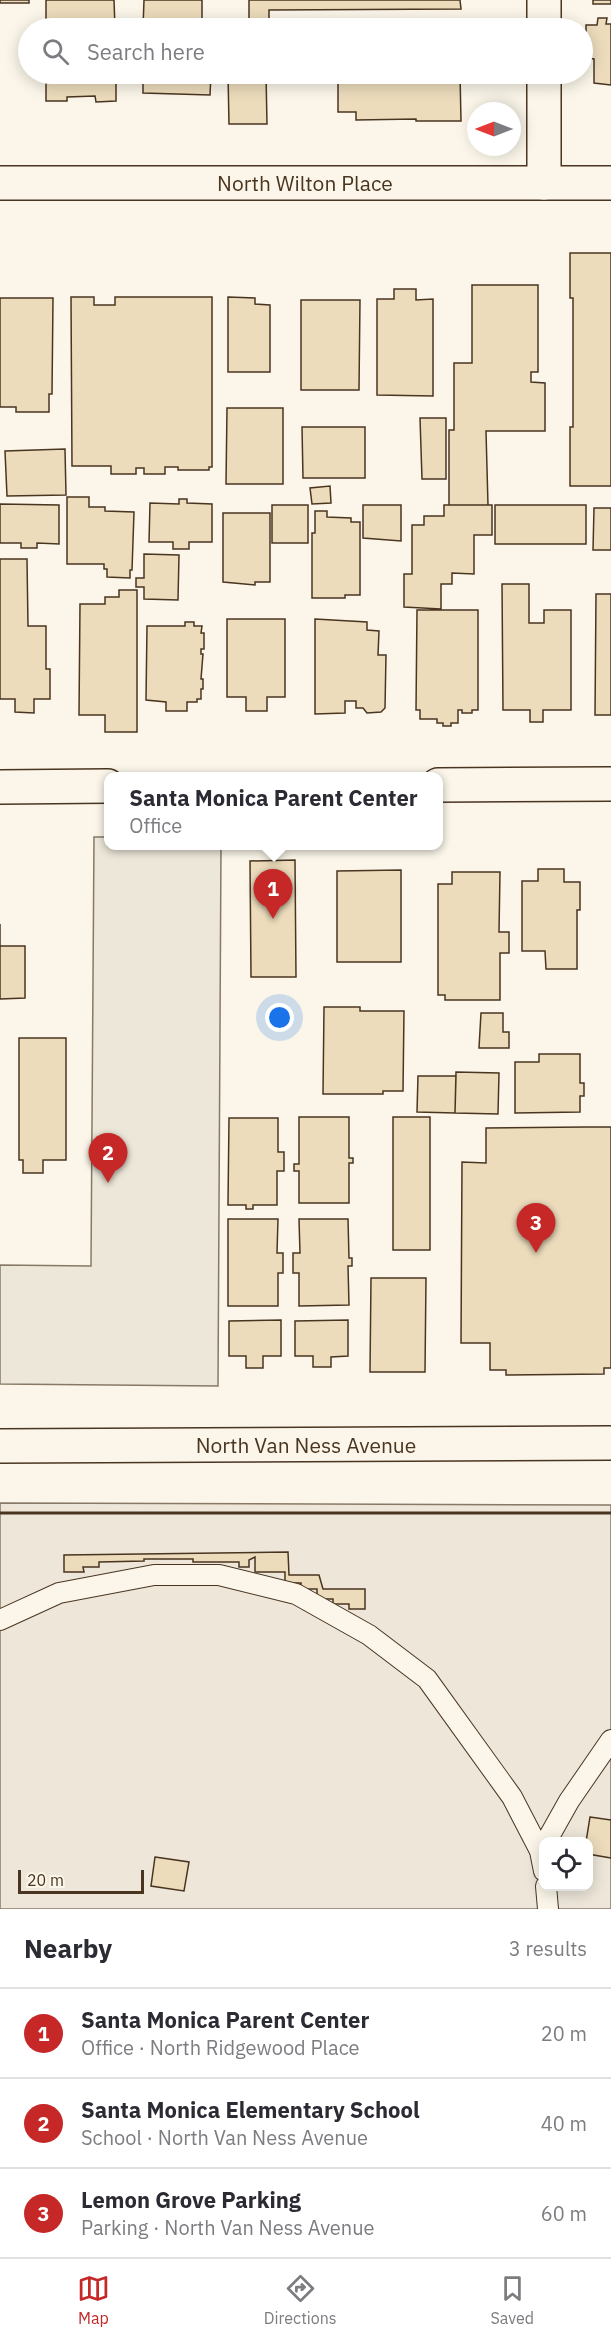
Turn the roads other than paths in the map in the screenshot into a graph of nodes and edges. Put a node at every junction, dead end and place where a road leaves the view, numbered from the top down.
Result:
1 (544, 0) edge
2 (544, 18) edge
3 (544, 84) edge
4 (0, 183) edge
5 (544, 183) junction
6 (611, 183) edge
7 (611, 784) edge
8 (443, 785) edge
9 (104, 786) edge
10 (0, 787) edge
11 (611, 1443) edge
12 (0, 1446) edge
13 (0, 1620) edge
14 (611, 1740) edge
15 (551, 1837) edge
16 (539, 1845) edge
17 (546, 1891) edge
18 (548, 1909) edge

1 - 2 street
3 - 5 street
4 - 5 street, North Wilton Place
5 - 6 street, North Wilton Place
7 - 8 street
9 - 10 street
11 - 12 street, North Van Ness Avenue
13 - 16 lane
14 - 15 lane
17 - 18 lane

